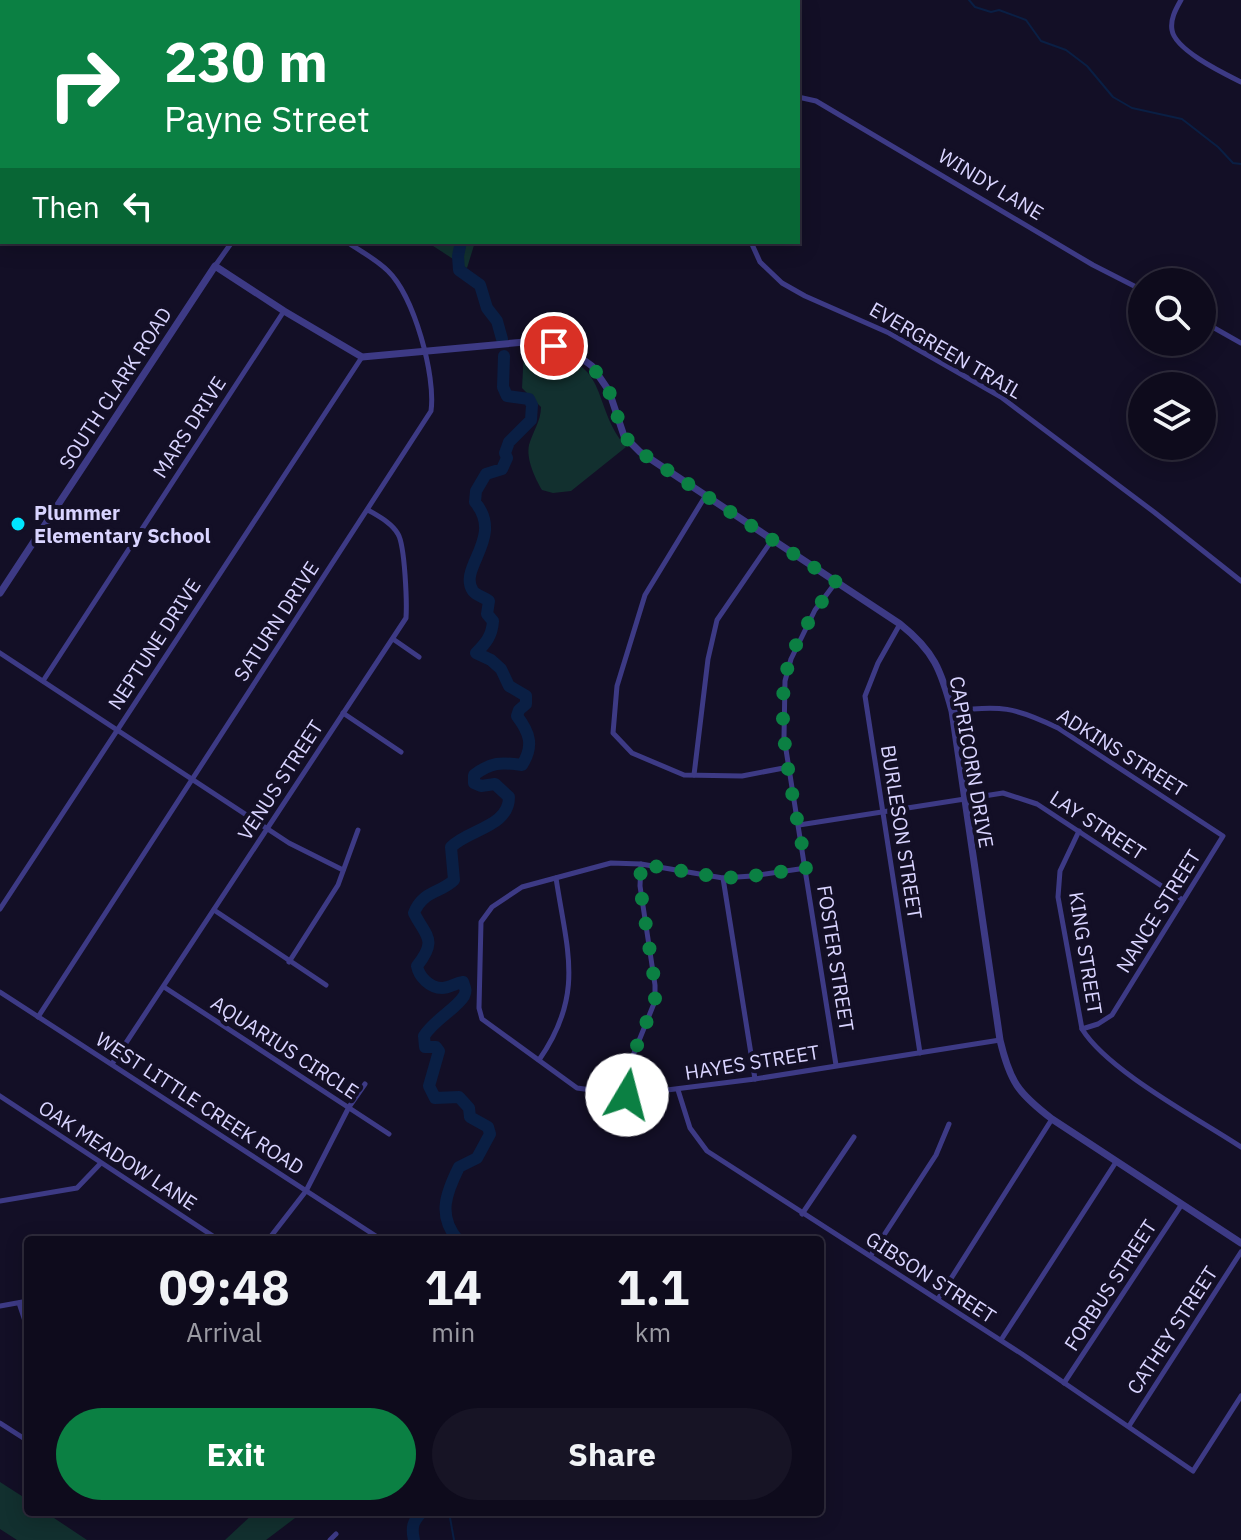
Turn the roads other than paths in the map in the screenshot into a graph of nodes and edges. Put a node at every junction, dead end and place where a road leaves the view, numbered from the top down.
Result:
1 (1181, 0) edge
2 (1241, 82) edge
3 (800, 97) edge
4 (231, 244) edge
5 (350, 244) edge
6 (752, 244) edge
7 (215, 266) junction
8 (1128, 283) edge
9 (284, 311) junction
10 (1216, 329) edge
11 (1241, 343) edge
12 (427, 352) junction
13 (362, 357) junction
14 (706, 495) junction
15 (368, 510) junction
16 (772, 540) junction
17 (1241, 581) edge
18 (836, 582) junction
19 (0, 593) edge
20 (900, 624) junction
21 (393, 639) junction
22 (0, 653) edge
23 (419, 657) dead end
24 (43, 681) junction
25 (952, 711) junction
26 (343, 713) junction
27 (117, 730) junction
28 (401, 752) dead end
29 (789, 767) junction
30 (694, 775) junction
31 (192, 779) junction
32 (965, 798) junction
33 (882, 811) junction
34 (799, 825) junction
35 (267, 828) junction
36 (358, 830) dead end
37 (1079, 831) junction
38 (1223, 836) joint
39 (641, 864) junction
40 (806, 868) junction
41 (343, 870) junction
42 (556, 878) junction
43 (723, 878) junction
44 (1183, 900) junction
45 (0, 909) edge
46 (214, 910) junction
47 (289, 962) junction
48 (326, 985) dead end
49 (164, 987) junction
50 (0, 992) edge
51 (38, 1017) junction
52 (1082, 1029) junction
53 (1000, 1040) junction
54 (920, 1053) junction
55 (539, 1060) junction
56 (112, 1064) junction
57 (836, 1065) junction
58 (755, 1079) junction
59 (365, 1084) dead end
60 (678, 1090) junction
61 (627, 1095) junction
62 (0, 1096) edge
63 (349, 1107) junction
64 (1052, 1119) junction
65 (949, 1124) dead end
66 (389, 1134) dead end
67 (854, 1137) dead end
68 (1241, 1147) edge
69 (1116, 1162) junction
70 (100, 1164) junction
71 (306, 1191) junction
72 (0, 1201) edge
73 (1182, 1204) junction
74 (802, 1214) junction
75 (213, 1236) edge
76 (271, 1236) edge
77 (376, 1236) edge
78 (1241, 1243) edge
79 (1241, 1252) edge
80 (871, 1255) junction
81 (938, 1299) junction
82 (24, 1302) edge
83 (19, 1303) junction
84 (0, 1306) edge
85 (24, 1318) edge
86 (1001, 1340) junction
87 (1064, 1383) junction
88 (1241, 1396) edge
89 (0, 1423) edge
90 (1129, 1426) junction
91 (24, 1438) edge
92 (336, 1534) dead end
93 (330, 1540) edge

1 - 2 street
3 - 8 street, WINDY LANE
4 - 7 street, SOUTH CLARK ROAD
5 - 12 street, SATURN DRIVE
6 - 17 street, EVERGREEN TRAIL
7 - 9 street
7 - 19 street, SOUTH CLARK ROAD
9 - 13 street
9 - 24 street, MARS DRIVE
10 - 11 street
12 - 13 street, CAPRICORN DRIVE
12 - 14 street, CAPRICORN DRIVE
12 - 15 street, SATURN DRIVE
13 - 27 street, NEPTUNE DRIVE
14 - 16 street, CAPRICORN DRIVE
14 - 30 street
15 - 21 street, VENUS STREET
15 - 31 street, SATURN DRIVE
16 - 18 street, CAPRICORN DRIVE
16 - 30 street
18 - 20 street, CAPRICORN DRIVE
18 - 29 street, FOSTER STREET
20 - 25 street, CAPRICORN DRIVE
20 - 33 street, BURLESON STREET
21 - 23 street
21 - 26 street, VENUS STREET
22 - 24 street
24 - 27 street
25 - 32 street, CAPRICORN DRIVE
25 - 38 street, ADKINS STREET
26 - 28 street
26 - 35 street, VENUS STREET
27 - 31 street
27 - 45 street, NEPTUNE DRIVE
29 - 30 street
29 - 34 street, FOSTER STREET
31 - 35 street
31 - 51 street, SATURN DRIVE
32 - 33 street, LAY STREET
32 - 37 street, LAY STREET
32 - 53 street, CAPRICORN DRIVE
33 - 34 street, LAY STREET
33 - 54 street, BURLESON STREET
34 - 40 street, FOSTER STREET
35 - 41 street
35 - 46 street, VENUS STREET
36 - 41 street
37 - 44 street, LAY STREET
37 - 52 street, KING STREET
38 - 44 street, NANCE STREET
39 - 42 street
39 - 43 street
39 - 61 street
40 - 43 street
40 - 57 street, FOSTER STREET
41 - 47 street
42 - 55 street
42 - 55 street, HAYES STREET
43 - 58 street
44 - 52 street, NANCE STREET
46 - 47 street
46 - 49 street, VENUS STREET
47 - 48 street
49 - 56 street, VENUS STREET
49 - 63 street, AQUARIUS CIRCLE
50 - 51 street, WEST LITTLE CREEK ROAD
51 - 56 street, WEST LITTLE CREEK ROAD
52 - 68 street, KING STREET
53 - 54 street, HAYES STREET
53 - 64 street, CAPRICORN DRIVE
54 - 57 street, HAYES STREET
55 - 61 street, HAYES STREET
56 - 71 street, WEST LITTLE CREEK ROAD
57 - 58 street, HAYES STREET
58 - 60 street, HAYES STREET
59 - 63 street
60 - 61 street, HAYES STREET
60 - 74 street, GIBSON STREET
62 - 70 street, OAK MEADOW LANE
63 - 66 street, AQUARIUS CIRCLE
63 - 71 street
64 - 69 street, CAPRICORN DRIVE
64 - 81 street
65 - 80 street
67 - 74 street
69 - 73 street, CAPRICORN DRIVE
69 - 86 street
70 - 72 street
70 - 75 street, OAK MEADOW LANE
71 - 76 street
71 - 77 street, WEST LITTLE CREEK ROAD
73 - 78 street, CAPRICORN DRIVE
73 - 87 street, FORBUS STREET
74 - 80 street, GIBSON STREET
79 - 90 street, CATHEY STREET
80 - 81 street, GIBSON STREET
81 - 86 street, GIBSON STREET
82 - 83 street
83 - 84 street
83 - 85 street
86 - 87 street, GIBSON STREET
87 - 90 street, GIBSON STREET
88 - 90 street, GIBSON STREET
89 - 91 street
92 - 93 street

